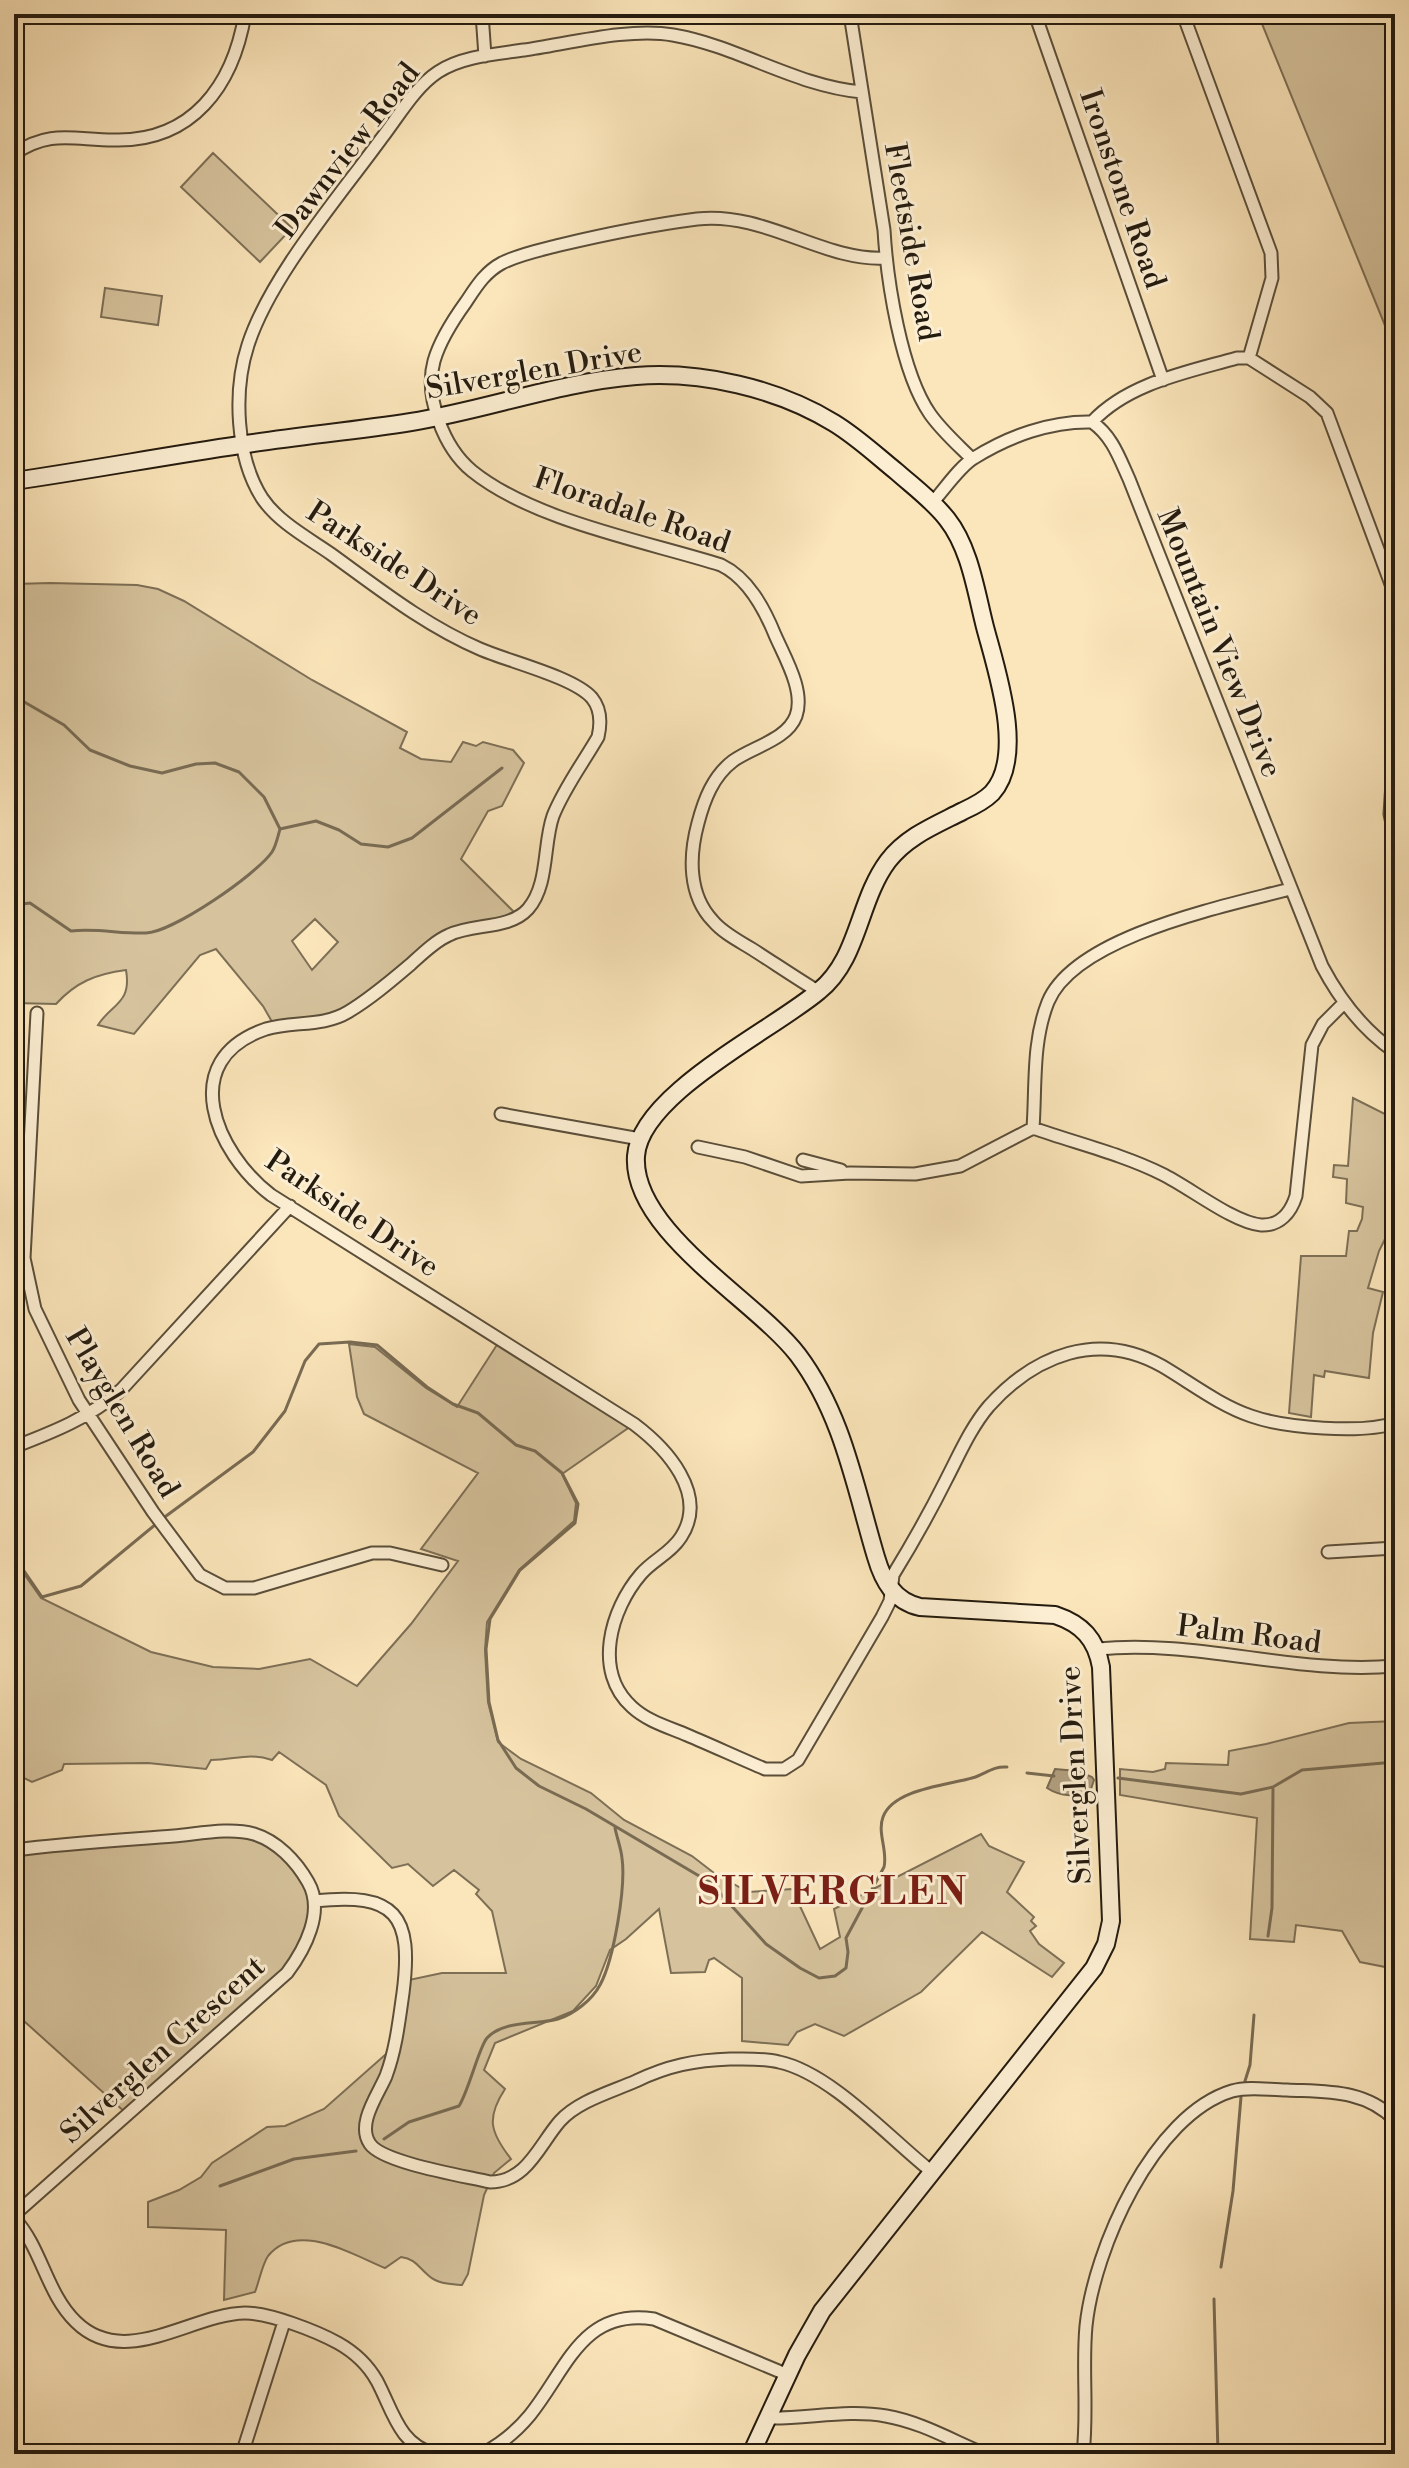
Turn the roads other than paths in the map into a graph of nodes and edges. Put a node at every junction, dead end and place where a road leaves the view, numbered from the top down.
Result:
1 (245, 14) edge
2 (482, 14) edge
3 (850, 14) edge
4 (1035, 14) edge
5 (1183, 14) edge
6 (485, 56) junction
7 (862, 92) junction
8 (14, 154) edge
9 (886, 258) junction
10 (1249, 358) junction
11 (1163, 380) junction
12 (438, 417) junction
13 (1092, 422) junction
14 (244, 444) junction
15 (972, 459) junction
16 (14, 481) edge
17 (932, 503) junction
18 (1395, 595) edge
19 (1395, 737) edge
20 (1395, 838) edge
21 (1290, 889) junction
22 (819, 992) junction
23 (1344, 1003) junction
24 (37, 1013) dead end
25 (1395, 1052) edge
26 (501, 1114) dead end
27 (1033, 1128) junction
28 (640, 1139) junction
29 (698, 1147) dead end
30 (803, 1160) dead end
31 (850, 1173) junction
32 (290, 1206) junction
33 (88, 1415) junction
34 (1395, 1423) edge
35 (14, 1447) edge
36 (1395, 1548) edge
37 (1328, 1552) dead end
38 (442, 1565) dead end
39 (890, 1588) junction
40 (1098, 1649) junction
41 (1395, 1666) edge
42 (14, 1850) edge
43 (315, 1901) junction
44 (1395, 2120) edge
45 (932, 2172) junction
46 (14, 2217) edge
47 (284, 2322) junction
48 (788, 2375) junction
49 (768, 2418) junction
50 (242, 2454) edge
51 (435, 2454) edge
52 (482, 2454) edge
53 (751, 2454) edge
54 (985, 2454) edge
55 (1083, 2454) edge

1 - 8 street
2 - 6 street
3 - 7 street, Fleetside Road
4 - 11 street, Ironstone Road
5 - 10 street
6 - 7 street, Dawnview Road
6 - 14 street, Dawnview Road
7 - 9 street, Fleetside Road
9 - 12 street, Floradale Road
9 - 15 street, Fleetside Road
10 - 11 street
10 - 18 street
11 - 13 street
12 - 14 street, Silverglen Drive
12 - 17 street, Silverglen Drive
12 - 22 street, Floradale Road
13 - 15 street
13 - 21 street, Mountain View Drive
14 - 16 street, Silverglen Drive
14 - 32 street, Parkside Drive
15 - 17 street
17 - 22 street, Silverglen Drive
19 - 20 street
21 - 23 street, Mountain View Drive
21 - 27 street
22 - 28 street, Silverglen Drive
23 - 25 street, Mountain View Drive
23 - 27 street
24 - 33 street, Playglen Road
26 - 28 street
27 - 31 street
28 - 39 street
29 - 31 street
30 - 31 street
32 - 33 street
32 - 39 street, Parkside Drive
33 - 35 street
33 - 38 street, Playglen Road
34 - 39 street
36 - 37 street
39 - 40 street, Silverglen Drive
40 - 41 street, Palm Road
40 - 45 street, Silverglen Drive
42 - 43 street
43 - 45 street
43 - 46 street, Silverglen Crescent
44 - 55 street
45 - 48 street, Silverglen Drive
46 - 47 street
47 - 50 street
47 - 51 street
48 - 49 street, Silverglen Drive
48 - 52 street
49 - 53 street, Silverglen Drive
49 - 54 street

